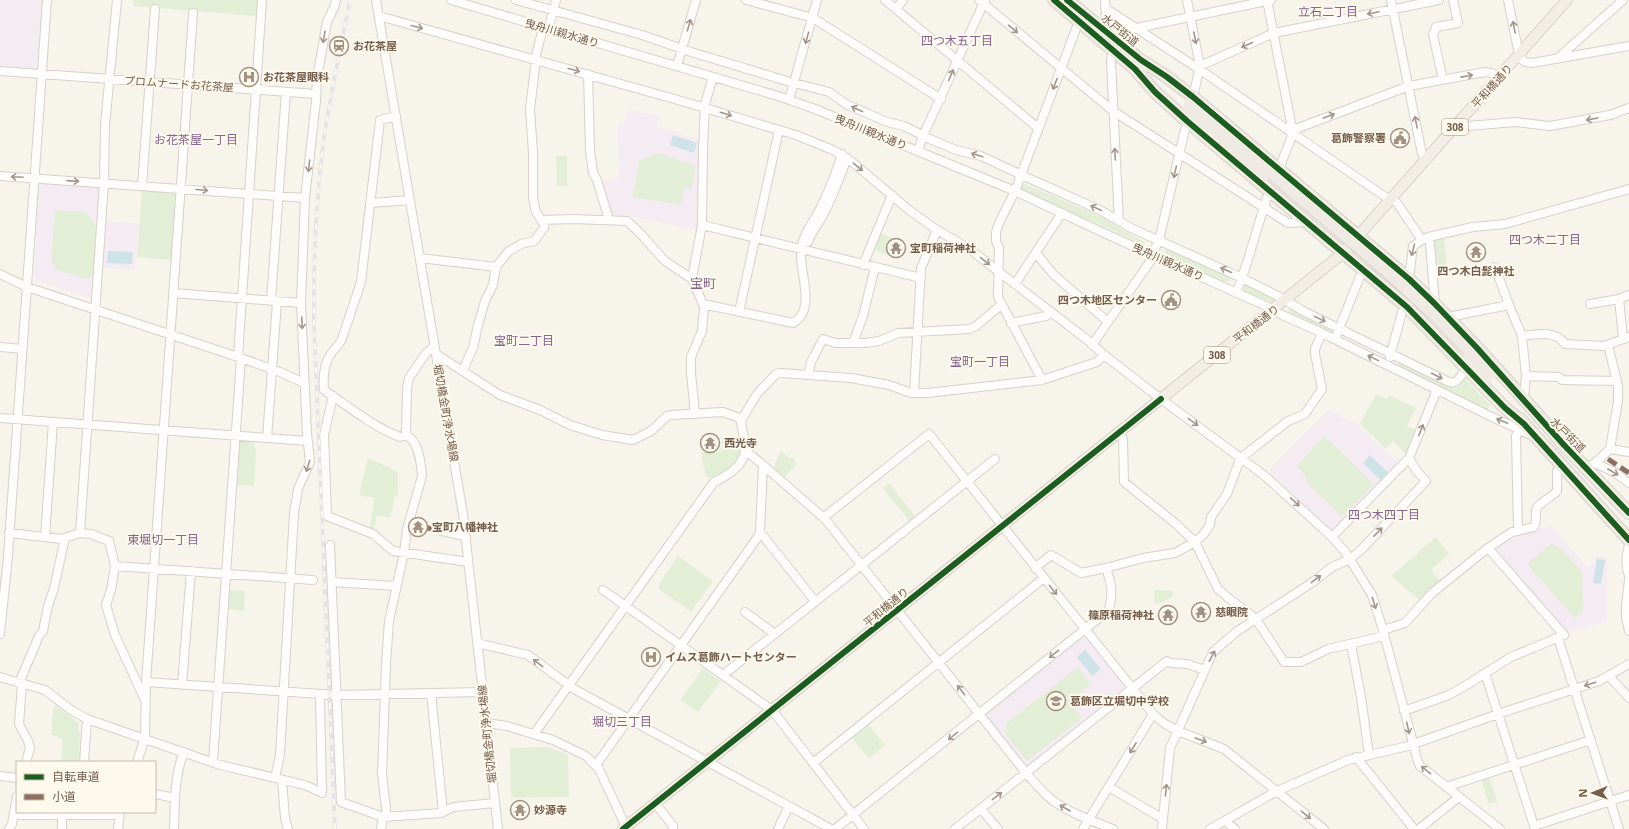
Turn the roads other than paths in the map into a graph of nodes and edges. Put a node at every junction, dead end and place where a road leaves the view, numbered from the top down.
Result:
1 (47, 0) edge
2 (117, 0) edge
3 (262, 0) edge
4 (336, 0) edge
5 (376, 0) edge
6 (451, 0) edge
7 (516, 0) edge
8 (556, 0) edge
9 (696, 0) edge
10 (746, 0) edge
11 (817, 0) edge
12 (885, 0) edge
13 (903, 0) edge
14 (1054, 0) edge
15 (1067, 0) edge
16 (1187, 0) edge
17 (1269, 0) edge
18 (1391, 0) edge
19 (1438, 0) edge
20 (1453, 0) edge
21 (1508, 0) edge
22 (1567, 0) edge
23 (1623, 0) edge
24 (983, 1) edge
25 (1105, 4) edge
26 (155, 9) dead end
27 (896, 9) junction
28 (1393, 9) junction
29 (553, 10) junction
30 (193, 13) dead end
31 (379, 16) junction
32 (1190, 16) junction
33 (813, 18) junction
34 (1079, 21) junction
35 (1134, 27) junction
36 (545, 29) junction
37 (1105, 32) junction
38 (1274, 33) junction
39 (1629, 46) edge
40 (682, 49) junction
41 (1113, 50) junction
42 (1519, 55) junction
43 (536, 59) junction
44 (1557, 59) junction
45 (957, 61) junction
46 (1138, 65) junction
47 (677, 66) junction
48 (1200, 68) junction
49 (1061, 69) junction
50 (0, 71) edge
51 (42, 74) junction
52 (588, 74) junction
53 (712, 77) junction
54 (1498, 78) junction
55 (110, 80) junction
56 (1443, 80) junction
57 (150, 82) junction
58 (795, 83) junction
59 (187, 85) junction
60 (1409, 86) junction
61 (255, 90) junction
62 (286, 92) junction
63 (316, 94) junction
64 (941, 99) junction
65 (789, 100) junction
66 (706, 108) junction
67 (1189, 108) junction
68 (1629, 108) edge
69 (1113, 111) junction
70 (396, 116) junction
71 (1460, 121) junction
72 (1038, 128) junction
73 (779, 130) junction
74 (1293, 131) junction
75 (923, 136) junction
76 (918, 151) junction
77 (1179, 153) junction
78 (844, 156) junction
79 (1426, 159) junction
80 (1278, 169) junction
81 (1020, 175) junction
82 (0, 176) edge
83 (34, 178) junction
84 (104, 183) junction
85 (142, 186) junction
86 (180, 188) junction
87 (1629, 189) edge
88 (1270, 190) junction
89 (1015, 191) junction
90 (248, 194) junction
91 (892, 195) junction
92 (279, 196) junction
93 (305, 198) junction
94 (1391, 199) junction
95 (410, 200) junction
96 (371, 203) junction
97 (1263, 207) junction
98 (1062, 213) junction
99 (542, 220) junction
100 (609, 220) junction
101 (1119, 221) junction
102 (1307, 222) junction
103 (702, 225) junction
104 (937, 230) junction
105 (1359, 237) junction
106 (756, 238) junction
107 (1425, 238) junction
108 (1159, 240) junction
109 (804, 250) junction
110 (1036, 253) junction
111 (1343, 253) junction
112 (1153, 255) junction
113 (420, 258) junction
114 (863, 265) junction
115 (496, 267) junction
116 (1495, 267) dead end
117 (875, 268) junction
118 (1362, 269) junction
119 (999, 272) junction
120 (0, 274) edge
121 (692, 278) junction
122 (921, 278) junction
123 (1242, 278) junction
124 (1409, 280) junction
125 (1015, 284) junction
126 (27, 287) junction
127 (173, 293) junction
128 (1236, 293) junction
129 (1629, 296) edge
130 (241, 299) junction
131 (1618, 299) junction
132 (1286, 300) junction
133 (274, 302) junction
134 (301, 303) junction
135 (703, 304) junction
136 (1435, 304) junction
137 (1590, 304) dead end
138 (1001, 305) junction
139 (1509, 306) junction
140 (1406, 307) junction
141 (96, 310) junction
142 (1273, 310) junction
143 (739, 312) junction
144 (1051, 312) junction
145 (1448, 317) junction
146 (1108, 322) junction
147 (1011, 323) junction
148 (1339, 328) junction
149 (918, 332) junction
150 (1322, 333) junction
151 (170, 335) junction
152 (1522, 336) junction
153 (1626, 338) edge
154 (1335, 339) junction
155 (853, 343) junction
156 (1092, 345) junction
157 (1608, 345) junction
158 (0, 347) edge
159 (22, 349) junction
160 (436, 351) junction
161 (1392, 354) junction
162 (1104, 355) junction
163 (239, 358) junction
164 (1387, 364) junction
165 (272, 369) junction
166 (1466, 369) junction
167 (463, 370) junction
168 (808, 375) junction
169 (1488, 376) junction
170 (1526, 376) junction
171 (1042, 380) junction
172 (1617, 381) junction
173 (304, 383) junction
174 (1437, 390) junction
175 (914, 393) junction
176 (333, 396) junction
177 (1524, 398) junction
178 (1161, 399) junction
179 (695, 414) junction
180 (0, 418) edge
181 (742, 419) junction
182 (17, 420) junction
183 (53, 422) junction
184 (88, 425) junction
185 (1522, 426) junction
186 (164, 430) junction
187 (1120, 433) junction
188 (236, 435) junction
189 (406, 435) junction
190 (267, 438) junction
191 (308, 441) junction
192 (1564, 445) junction
193 (1610, 449) junction
194 (745, 450) junction
195 (1629, 452) edge
196 (995, 458) dead end
197 (1242, 458) junction
198 (1409, 458) junction
199 (1591, 465) junction
200 (763, 466) junction
201 (1562, 466) junction
202 (966, 481) junction
203 (1629, 483) edge
204 (1629, 513) edge
205 (823, 518) junction
206 (1002, 527) junction
207 (1629, 530) edge
208 (442, 531) dead end
209 (1518, 531) junction
210 (760, 532) junction
211 (9, 533) junction
212 (80, 533) junction
213 (465, 536) junction
214 (45, 537) junction
215 (1332, 537) junction
216 (65, 538) junction
217 (1629, 540) edge
218 (1195, 542) junction
219 (330, 545) dead end
220 (1629, 545) edge
221 (1488, 548) junction
222 (404, 553) junction
223 (1350, 559) junction
224 (468, 562) junction
225 (861, 565) junction
226 (115, 566) junction
227 (1035, 568) junction
228 (1106, 568) junction
229 (154, 569) junction
230 (191, 571) junction
231 (226, 574) junction
232 (1629, 576) edge
233 (290, 578) junction
234 (1044, 578) junction
235 (313, 580) dead end
236 (1629, 580) edge
237 (332, 582) junction
238 (396, 586) junction
239 (603, 590) dead end
240 (816, 601) junction
241 (626, 606) junction
242 (897, 610) junction
243 (745, 612) dead end
244 (1256, 619) junction
245 (1085, 630) junction
246 (1629, 631) edge
247 (1383, 633) junction
248 (0, 634) edge
249 (775, 634) junction
250 (1559, 639) junction
251 (477, 643) junction
252 (1351, 644) junction
253 (681, 645) junction
254 (939, 662) junction
255 (1629, 664) edge
256 (1205, 670) junction
257 (1485, 674) junction
258 (723, 675) junction
259 (1609, 676) junction
260 (0, 677) edge
261 (146, 682) junction
262 (21, 684) junction
263 (182, 685) junction
264 (569, 686) junction
265 (218, 687) junction
266 (1132, 689) junction
267 (1575, 690) junction
268 (283, 691) junction
269 (482, 692) junction
270 (431, 693) junction
271 (320, 694) junction
272 (336, 695) junction
273 (385, 695) junction
274 (1629, 698) edge
275 (145, 700) junction
276 (772, 710) junction
277 (1404, 711) junction
278 (980, 714) junction
279 (1153, 714) junction
280 (1498, 714) junction
281 (87, 719) junction
282 (629, 719) junction
283 (486, 723) junction
284 (1178, 731) junction
285 (534, 734) junction
286 (145, 738) junction
287 (1591, 740) junction
288 (1412, 744) junction
289 (184, 752) junction
290 (1369, 755) junction
291 (1356, 758) junction
292 (26, 761) edge
293 (84, 761) edge
294 (137, 761) edge
295 (213, 762) junction
296 (707, 762) junction
297 (813, 763) junction
298 (596, 764) junction
299 (1514, 764) junction
300 (1026, 773) junction
301 (0, 776) edge
302 (16, 778) edge
303 (279, 779) junction
304 (1109, 787) junction
305 (1446, 787) junction
306 (1277, 792) junction
307 (156, 794) edge
308 (1629, 795) edge
309 (1459, 797) junction
310 (175, 798) junction
311 (1610, 801) junction
312 (16, 802) edge
313 (655, 802) junction
314 (495, 804) junction
315 (789, 806) junction
316 (981, 809) junction
317 (443, 812) junction
318 (85, 813) edge
319 (62, 814) junction
320 (119, 814) edge
321 (14, 815) junction
322 (853, 815) junction
323 (385, 817) junction
324 (1163, 819) junction
325 (1089, 820) junction
326 (1225, 821) junction
327 (1534, 827) edge
328 (625, 828) edge
329 (9, 829) edge
330 (62, 829) edge
331 (118, 829) edge
332 (174, 829) edge
333 (288, 829) edge
334 (381, 829) edge
335 (498, 829) edge
336 (673, 829) edge
337 (778, 829) edge
338 (831, 829) edge
339 (835, 829) edge
340 (864, 829) edge
341 (956, 829) edge
342 (998, 829) edge
343 (1083, 829) edge
344 (1113, 829) edge
345 (1162, 829) edge
346 (1210, 829) edge
347 (1235, 829) edge
348 (1324, 829) edge
349 (1414, 829) edge
350 (1419, 829) edge
351 (1500, 829) edge
352 (1619, 829) edge

1 - 51 street
2 - 55 street
3 - 61 street
4 -> 63 street
5 - 31 street, 堀切橋金町浄水場線
6 - 36 street, 曳舟川親水通り
7 - 29 street
8 - 29 street
40 -> 9 street
10 - 33 street
11 - 33 street
12 - 27 street
13 - 27 street
14 - 34 highway, 水戸街道
15 - 37 highway, 水戸街道
16 - 32 street
17 - 32 street
17 - 38 street
18 - 28 street
19 - 28 street
20 - 56 street
42 -> 21 street
22 - 42 main road, 平和橋通り / 308
23 - 44 street
24 - 45 street
24 -> 49 street
25 - 35 street
25 - 37 street
26 - 57 street
27 - 45 street
28 -> 38 street
28 - 60 street
29 - 36 street
29 - 40 street
30 - 59 street
31 -> 43 street
31 - 70 street, 堀切橋金町浄水場線
32 - 35 street
32 -> 48 street
33 -> 58 street
33 - 64 street
34 - 41 highway, 水戸街道
34 - 49 street
35 - 37 street
35 - 48 street
36 - 43 street
36 - 47 street, 曳舟川親水通り
37 - 46 highway, 水戸街道
38 -> 48 street
38 - 74 street
39 - 44 street
40 - 47 street
40 - 58 street
41 - 46 highway, 水戸街道
41 - 69 street
42 - 44 street
42 - 54 main road, 平和橋通り / 308
43 -> 52 street
43 - 99 street
64 -> 45 street
45 - 72 street
46 - 67 highway, 水戸街道
46 - 67 highway
47 - 53 street, 曳舟川親水通り
48 - 67 street
48 - 74 street
49 - 69 street
49 -> 72 street
50 - 51 street, プロムナードお花茶屋
51 - 55 street, プロムナードお花茶屋
51 - 83 street
52 - 66 street
52 - 100 street
53 - 65 street, 曳舟川親水通り
53 - 66 street
56 -> 54 street
54 - 71 main road, 平和橋通り / 308
55 - 57 street, プロムナードお花茶屋
55 - 84 street
56 - 60 street
57 - 59 street, プロムナードお花茶屋
57 - 85 street
58 - 65 street
75 -> 58 street
59 - 61 street, プロムナードお花茶屋
59 - 86 street
74 -> 60 street
79 -> 60 street
61 - 62 street, プロムナードお花茶屋
61 - 90 street
62 - 63 street, プロムナードお花茶屋
62 - 92 street
63 -> 93 street
64 - 75 street
65 - 76 street, 曳舟川親水通り
66 -> 73 street
66 - 103 street
67 - 77 street
67 - 80 highway
67 - 88 highway
67 - 169 highway, 水戸街道, bridge
68 -> 71 street
69 - 77 street
101 -> 69 street
70 - 95 street, 堀切橋金町浄水場線
70 - 96 street
71 - 79 main road, 平和橋通り / 308
72 - 81 street
73 - 78 street
73 - 106 street
74 - 80 street
74 - 94 street
75 - 76 street
81 -> 75 street
76 - 89 street, 曳舟川親水通り
77 - 97 street
77 -> 108 street
78 -> 91 street
78 - 109 street
79 - 94 main road, 平和橋通り / 308
80 - 105 highway
81 - 89 street
101 -> 81 street
83 -> 82 street
83 -> 84 street
83 - 126 street
84 - 85 street
84 - 141 street
85 - 86 street
86 -> 90 street
86 - 127 street
87 - 107 street
88 - 97 street
88 - 102 highway
89 - 98 street, 曳舟川親水通り
89 - 119 street
90 - 92 street
90 - 130 street
91 - 104 street
91 - 114 street
92 - 93 street
92 - 133 street
93 - 134 street
94 - 105 main road, 平和橋通り / 308
94 - 107 street
95 - 96 street
95 - 113 street, 堀切橋金町浄水場線
96 - 176 street
97 - 102 street
97 - 123 street
98 - 110 street
98 - 112 street, 曳舟川親水通り
99 - 100 street
99 - 115 street
100 - 121 street
101 - 108 street
102 - 111 highway
103 - 106 street
103 - 121 street
104 -> 119 street
104 - 122 street
105 - 111 main road, 平和橋通り / 308
105 - 124 highway
106 - 109 street
106 - 143 street
107 -> 124 street
107 - 136 street
108 - 112 street
123 -> 108 street
109 - 114 street
109 - 143 street
110 - 125 street
110 - 146 street
111 - 118 highway
111 - 132 main road, 平和橋通り / 308
112 - 128 street, 曳舟川親水通り
112 - 146 street
113 - 115 street
113 - 160 street, 堀切橋金町浄水場線
114 - 117 street
115 - 167 street
116 - 139 street
117 - 122 street
117 - 155 street
118 - 140 highway
118 - 148 street
119 - 125 street
119 - 138 street
120 - 126 street
121 - 135 street
122 - 149 street
123 - 128 street
123 - 132 street
124 - 136 highway
125 - 144 street
126 - 141 street
126 - 159 street
127 - 130 street
127 - 151 street
128 - 142 street, 曳舟川親水通り
129 - 131 street
130 - 133 street
130 - 163 street
131 - 137 street
131 - 153 street
132 - 142 main road, 平和橋通り / 308
132 -> 148 street
133 - 134 street
133 - 165 street
134 -> 173 street
135 - 143 street
135 - 179 street
136 - 145 highway
138 - 147 street
138 - 149 street
139 - 145 street
139 - 152 street
140 - 161 street
140 - 166 highway
141 - 151 street
141 - 184 street
142 - 150 street, 曳舟川親水通り
142 - 178 main road, 平和橋通り / 308
144 - 147 street
144 - 156 street
145 - 177 highway
146 - 156 street
147 - 171 street
148 - 154 street
148 - 161 street
149 - 155 street
149 - 175 street
150 - 154 street, 曳舟川親水通り
150 - 197 street
151 - 163 street
151 - 186 street
152 - 157 street
152 - 170 street
153 - 157 street
164 -> 154 street, 曳舟川親水通り
155 - 168 street
156 - 162 street
157 - 172 street
158 - 159 street
159 - 182 street
160 - 167 street
160 - 189 street
160 - 213 street, 堀切橋金町浄水場線
161 - 164 street
161 -> 166 street
162 - 171 street
162 - 178 street
163 - 165 street
163 - 188 street
164 - 174 street, 曳舟川親水通り
165 - 173 street
165 - 190 street
166 - 185 highway
167 - 179 street
168 - 175 street
168 - 181 street
169 - 185 highway, 水戸街道
169 - 192 highway, 水戸街道
170 - 172 street
170 - 177 street
171 - 175 street
172 - 193 street
173 - 191 street
185 -> 174 street, 曳舟川親水通り
198 -> 174 street
176 - 189 street
176 - 222 street
177 - 192 highway
178 - 187 main road, 平和橋通り / 308
178 -> 197 street
179 - 181 street
180 - 182 street
181 - 194 street
182 - 183 street
182 - 211 street
183 - 184 street
183 - 214 street
184 - 186 street
184 - 212 street
185 - 201 highway, 水戸街道
185 - 209 street
186 - 188 street
186 - 229 street
187 - 206 main road, 平和橋通り / 308
187 - 218 street
188 - 190 street
188 - 231 street
189 - 222 street
190 - 191 street
191 -> 233 street
192 - 199 highway, 水戸街道
193 - 195 street
193 - 199 street
194 - 200 street
194 - 241 street
196 - 202 street
197 -> 215 street
197 - 218 street
198 - 215 street
223 -> 198 street
199 -> 203 street
199 - 204 highway, 水戸街道
200 - 205 street
200 - 210 street
201 - 207 highway, 水戸街道
201 - 209 street
201 - 217 highway, 水戸街道
202 - 205 street
202 - 206 street
202 - 225 street
205 - 225 street
206 - 227 street
206 - 242 main road, 平和橋通り / 308
208 - 213 street
209 - 221 street
210 - 240 street
210 - 253 street
211 - 214 street
211 - 248 street
212 - 216 street
212 - 226 street
213 - 224 street, 堀切橋金町浄水場線
214 - 216 street
215 - 223 street
216 - 262 street
218 - 228 street
218 - 244 street
219 - 237 street
220 - 232 street
221 - 247 street
221 - 250 street
222 - 224 street
222 - 238 street
244 -> 223 street
223 -> 247 street
224 - 251 street, 堀切橋金町浄水場線
225 - 240 street
225 - 242 street
226 - 229 street
226 - 275 street
227 - 228 street
227 - 234 street
228 - 245 street
229 - 230 street
229 - 261 street
230 - 231 street
230 - 263 street
231 - 233 street
231 - 265 street
233 - 235 street
233 - 268 street
234 -> 245 street
234 - 254 street
236 - 246 street
237 - 238 street
237 - 272 street
238 - 273 street
239 - 241 street
240 - 249 street
241 - 253 street
241 - 264 street
242 - 254 street
242 - 276 main road, 平和橋通り / 308
243 - 249 street
244 - 252 street
256 -> 244 street
245 - 266 street
245 -> 278 street
247 - 252 street
247 - 277 street
249 - 258 street
250 - 257 street
250 - 267 street
264 -> 251 street
251 - 269 street, 堀切橋金町浄水場線
252 - 290 street
253 - 258 street
253 - 282 street
278 -> 254 street
254 - 297 street
255 - 259 street
256 - 266 street
256 - 284 street
257 - 277 street
257 - 280 street
258 - 276 street
259 -> 267 street
259 - 274 street
260 - 262 street
261 - 263 street
261 - 275 street
262 - 281 street
262 - 292 street
263 - 265 street
264 - 282 street
264 - 285 street
265 - 268 street
265 - 295 street
266 - 279 street
266 - 300 street
267 - 280 street
267 - 287 street
268 - 271 street
268 - 303 street
269 - 270 street
269 - 283 street, 堀切橋金町浄水場線
270 - 273 street
270 - 317 street
271 - 272 street
271 - 303 street
272 - 273 street
272 - 323 street
273 - 323 street
275 - 286 street
276 - 296 main road, 平和橋通り / 308
276 - 297 street
277 -> 288 street
278 - 300 street
278 -> 322 street
279 - 284 street
279 -> 304 street
280 - 288 street
280 - 299 street
281 - 286 street
281 - 293 street
282 - 296 street
282 - 298 street
283 - 285 street
283 - 314 street, 堀切橋金町浄水場線
284 -> 306 street
324 -> 284 street
285 - 298 street
286 - 289 street
286 - 294 street
287 - 299 street
287 - 311 street
288 - 290 street
305 -> 288 street
289 - 295 street
289 - 310 street
290 - 291 street
291 - 306 street
291 - 349 street
295 - 303 street
296 - 313 main road, 平和橋通り / 308
296 - 315 street
297 - 322 street
298 - 328 street
299 - 305 street
299 - 327 street
316 -> 300 street
325 -> 300 street
301 - 302 street
303 - 333 street
304 - 324 street
304 - 325 street
305 - 309 street
306 - 326 street
306 -> 348 street
307 - 310 street
308 - 311 street
309 - 350 street
309 - 351 street
310 - 332 street
311 - 327 street
311 - 352 street
312 - 321 street
313 - 328 main road, 平和橋通り / 308
313 - 336 street
314 - 317 street
314 - 335 street, 堀切橋金町浄水場線
315 - 337 street
315 - 338 street
316 - 341 street
316 - 342 street
317 - 323 street
318 - 319 street
318 - 320 street
319 - 321 street
319 - 330 street
320 - 331 street
321 - 329 street
322 - 339 street
322 - 340 street
323 - 334 street
324 - 345 street
325 - 343 street
325 - 344 street
326 - 346 street
326 - 347 street

